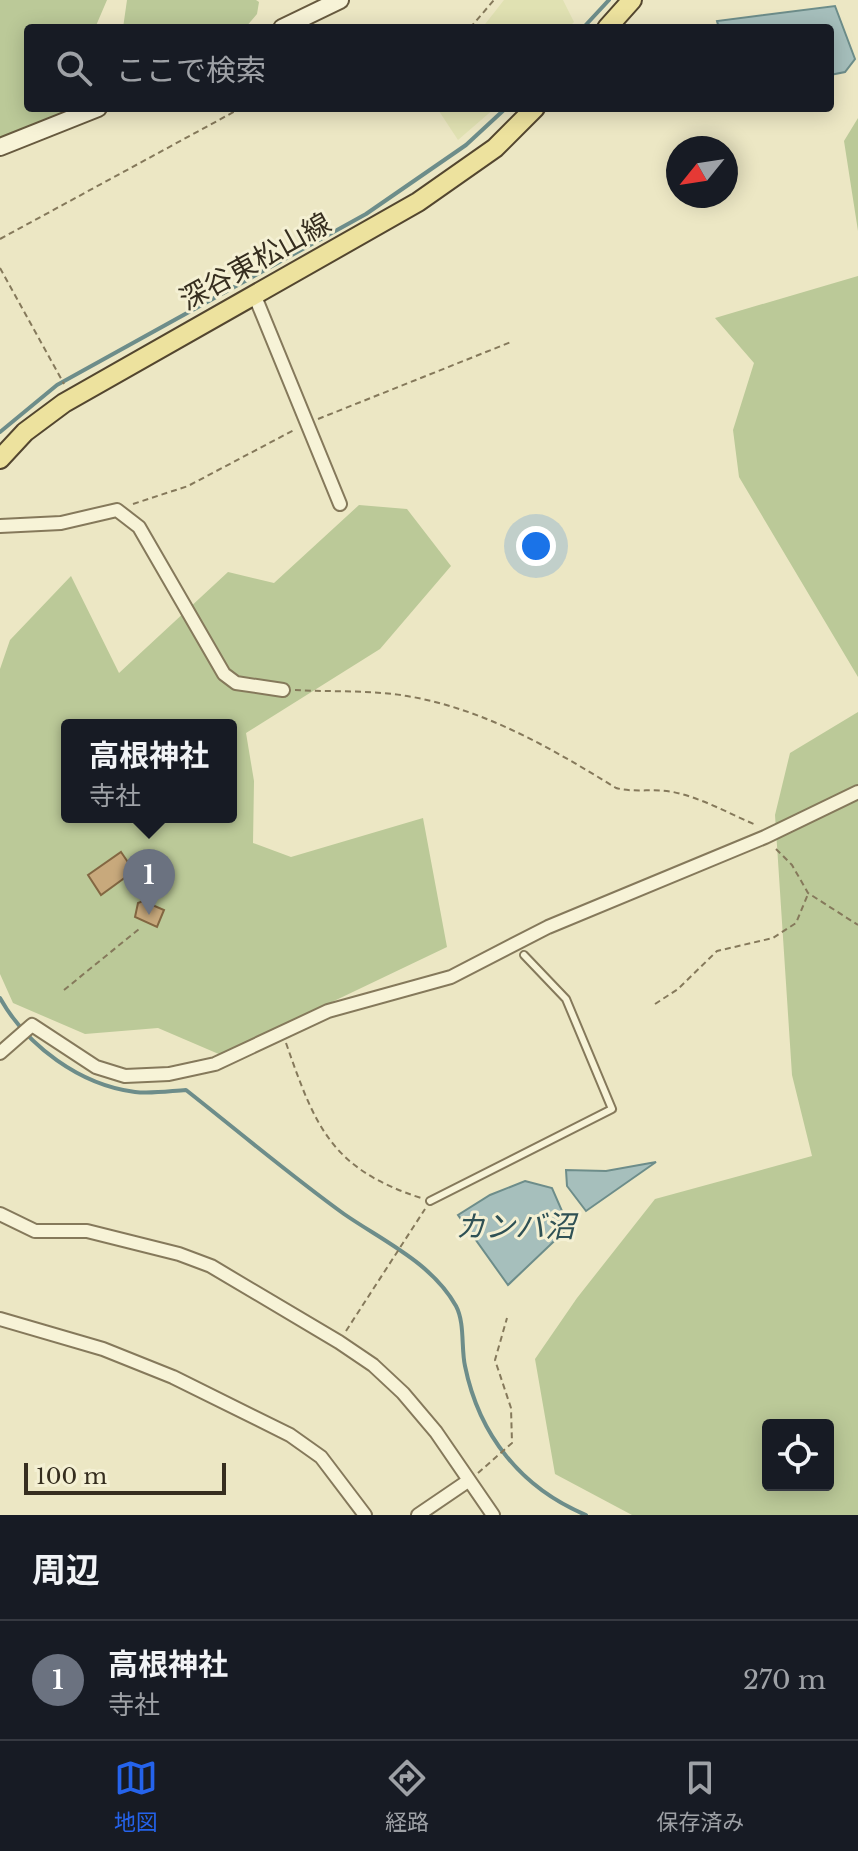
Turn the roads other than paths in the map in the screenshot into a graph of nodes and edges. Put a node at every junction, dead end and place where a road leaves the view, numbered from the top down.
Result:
1 (340, 0) edge
2 (632, 0) edge
3 (290, 24) edge
4 (611, 24) edge
5 (88, 112) edge
6 (531, 112) edge
7 (0, 147) edge
8 (254, 294) junction
9 (0, 459) edge
10 (340, 504) dead end
11 (0, 526) edge
12 (283, 690) road end
13 (858, 792) edge
14 (524, 955) dead end
15 (0, 1053) edge
16 (430, 1201) road end
17 (0, 1214) edge
18 (0, 1319) edge
19 (468, 1481) junction
20 (365, 1515) edge
21 (418, 1515) edge
22 (493, 1515) edge

1 - 3 street
2 - 4 main road
5 - 7 street
6 - 8 main road, 深谷東松山線
8 - 9 main road, 深谷東松山線
8 - 10 street
11 - 12 street
13 - 15 street
14 - 16 lane
17 - 19 street
18 - 20 street
19 - 21 street
19 - 22 street

